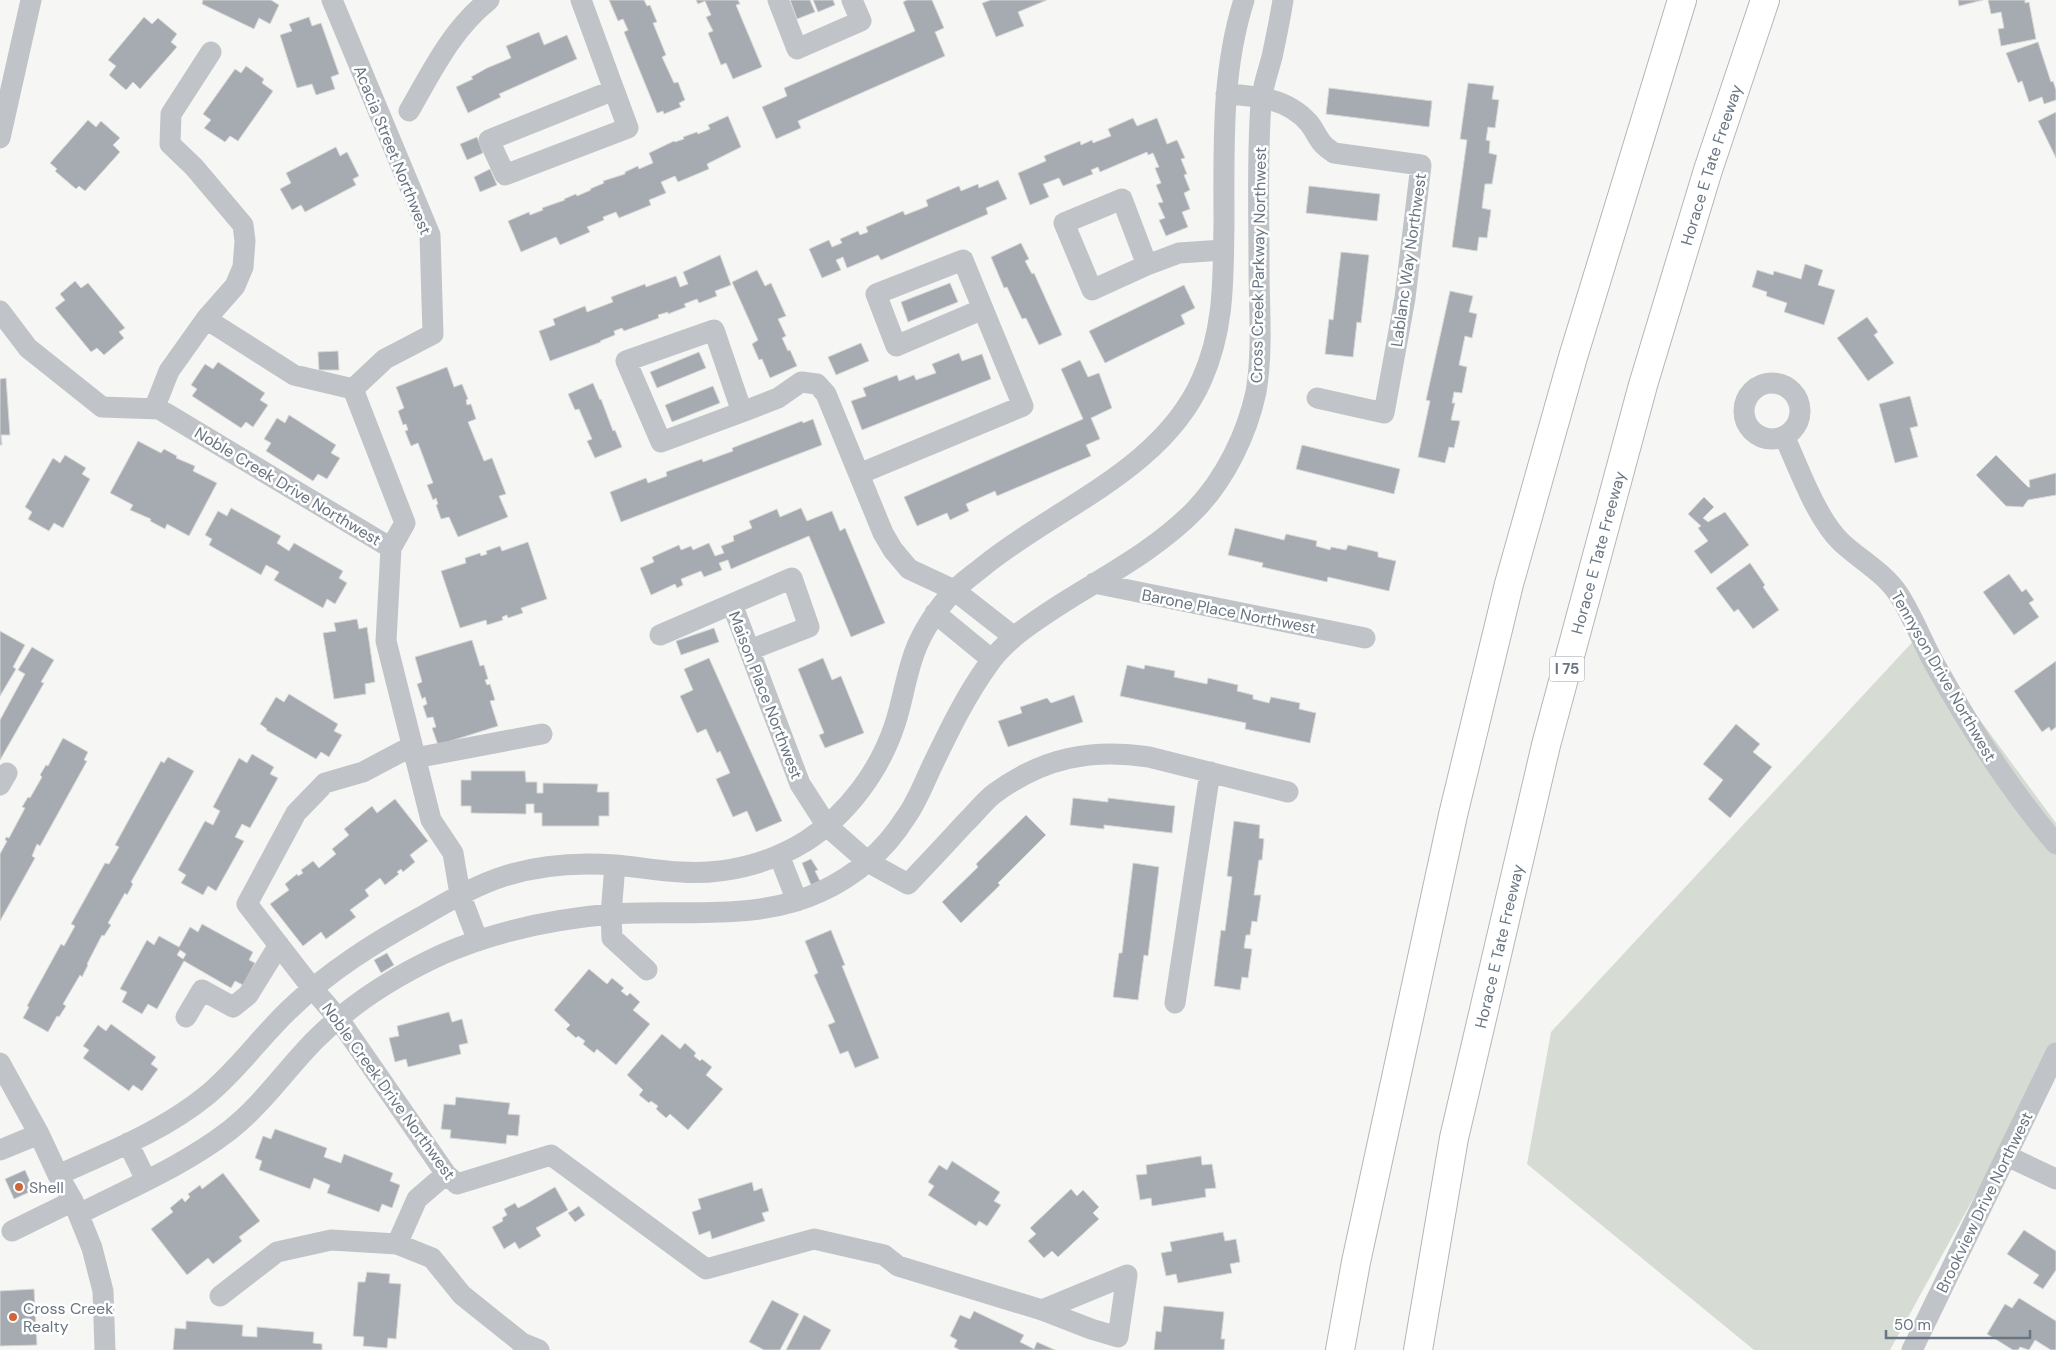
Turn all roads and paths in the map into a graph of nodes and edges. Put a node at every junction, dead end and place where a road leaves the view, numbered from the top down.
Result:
1 (31, 0) edge
2 (332, 0) edge
3 (489, 0) edge
4 (581, 0) edge
5 (778, 0) edge
6 (852, 0) edge
7 (1244, 0) edge
8 (1283, 0) edge
9 (1682, 0) edge
10 (1765, 0) edge
11 (211, 52) dead end
12 (614, 90) junction
13 (1226, 94) junction
14 (1262, 97) junction
15 (410, 111) dead end
16 (0, 138) edge
17 (1224, 250) junction
18 (1147, 265) dead end
19 (983, 309) junction
20 (0, 311) edge
21 (206, 319) junction
22 (353, 390) junction
23 (1316, 398) dead end
24 (154, 409) junction
25 (742, 412) junction
26 (1784, 436) dead end
27 (859, 474) junction
28 (391, 548) junction
29 (1094, 583) junction
30 (954, 590) junction
31 (732, 604) junction
32 (935, 613) junction
33 (660, 635) dead end
34 (1014, 637) junction
35 (1365, 638) dead end
36 (750, 650) junction
37 (991, 660) junction
38 (542, 734) dead end
39 (414, 752) junction
40 (1210, 772) junction
41 (1288, 792) dead end
42 (827, 826) junction
43 (2056, 844) edge
44 (779, 855) junction
45 (868, 862) junction
46 (615, 865) junction
47 (460, 894) junction
48 (797, 901) junction
49 (611, 914) junction
50 (478, 940) junction
51 (279, 945) junction
52 (647, 970) dead end
53 (312, 988) junction
54 (1175, 1003) dead end
55 (186, 1017) dead end
56 (338, 1018) junction
57 (2056, 1053) edge
58 (0, 1063) edge
59 (39, 1134) junction
60 (128, 1143) junction
61 (0, 1150) edge
62 (2006, 1156) junction
63 (446, 1174) junction
64 (58, 1175) junction
65 (2056, 1179) edge
66 (146, 1180) junction
67 (76, 1208) junction
68 (12, 1231) dead end
69 (397, 1244) junction
70 (220, 1296) dead end
71 (1042, 1310) dead end
72 (105, 1350) edge
73 (539, 1350) edge
74 (1340, 1350) edge
75 (1418, 1350) edge
76 (1912, 1350) edge

1 - 16 street
2 - 22 street, Acacia Street Northwest
3 - 15 street, Acacia Street Northwest
4 - 12 street
5 - 6 street
7 - 13 street
8 - 14 street, Cross Creek Parkway Northwest
9 - 74 highway
10 - 75 highway, Horace E Tate Freeway / I 75
11 - 21 street
12 - 12 street
13 - 14 street, Lablanc Way Northwest
13 - 17 street
14 - 23 street, Lablanc Way Northwest
14 - 29 street, Cross Creek Parkway Northwest
17 - 18 street
17 - 30 street
19 - 19 street
19 - 27 street
20 - 24 street, Noble Creek Drive Northwest
21 - 22 street
21 - 24 street
22 - 28 street
24 - 28 street, Noble Creek Drive Northwest
25 - 25 street
25 - 27 street
26 - 43 street, Tennyson Drive Northwest
27 - 30 street
28 - 39 street, Noble Creek Drive Northwest
29 - 34 street, Cross Creek Parkway Northwest
29 - 35 street, Barone Place Northwest
30 - 32 street
30 - 34 street
31 - 33 street, Maison Place Northwest
31 - 36 street, Maison Place Northwest
31 - 36 street
32 - 37 street
32 - 42 street
34 - 37 street, Cross Creek Parkway Northwest
36 - 42 street, Maison Place Northwest
37 - 45 street, Cross Creek Parkway Northwest
38 - 39 street
39 - 47 street, Noble Creek Drive Northwest
39 - 51 street, Noble Creek Drive Northwest
40 - 41 street
40 - 45 street, Maison Place Northwest
40 - 54 street
42 - 44 street
42 - 45 street, Maison Place Northwest
44 - 46 street
44 - 48 street
45 - 48 street, Cross Creek Parkway Northwest
46 - 47 street
46 - 49 street
47 - 50 street, Noble Creek Drive Northwest
47 - 53 street
48 - 49 street, Cross Creek Parkway Northwest
49 - 50 street, Cross Creek Parkway Northwest
49 - 52 street
50 - 56 street, Cross Creek Parkway Northwest
51 - 53 street, Noble Creek Drive Northwest
51 - 55 street
53 - 56 street, Noble Creek Drive Northwest
53 - 60 street
56 - 63 street, Noble Creek Drive Northwest
56 - 66 street, Cross Creek Parkway Northwest
57 - 62 street, Brookview Drive Northwest
58 - 59 street
59 - 61 street
59 - 64 street
60 - 64 street
60 - 66 street
62 - 65 street
62 - 76 street, Brookview Drive Northwest
63 - 69 street
63 - 71 street, Noble Creek Drive Northwest
64 - 67 street
66 - 67 street, Cross Creek Parkway Northwest
67 - 68 street, Cross Creek Parkway Northwest
67 - 72 street
69 - 70 street
69 - 73 street

